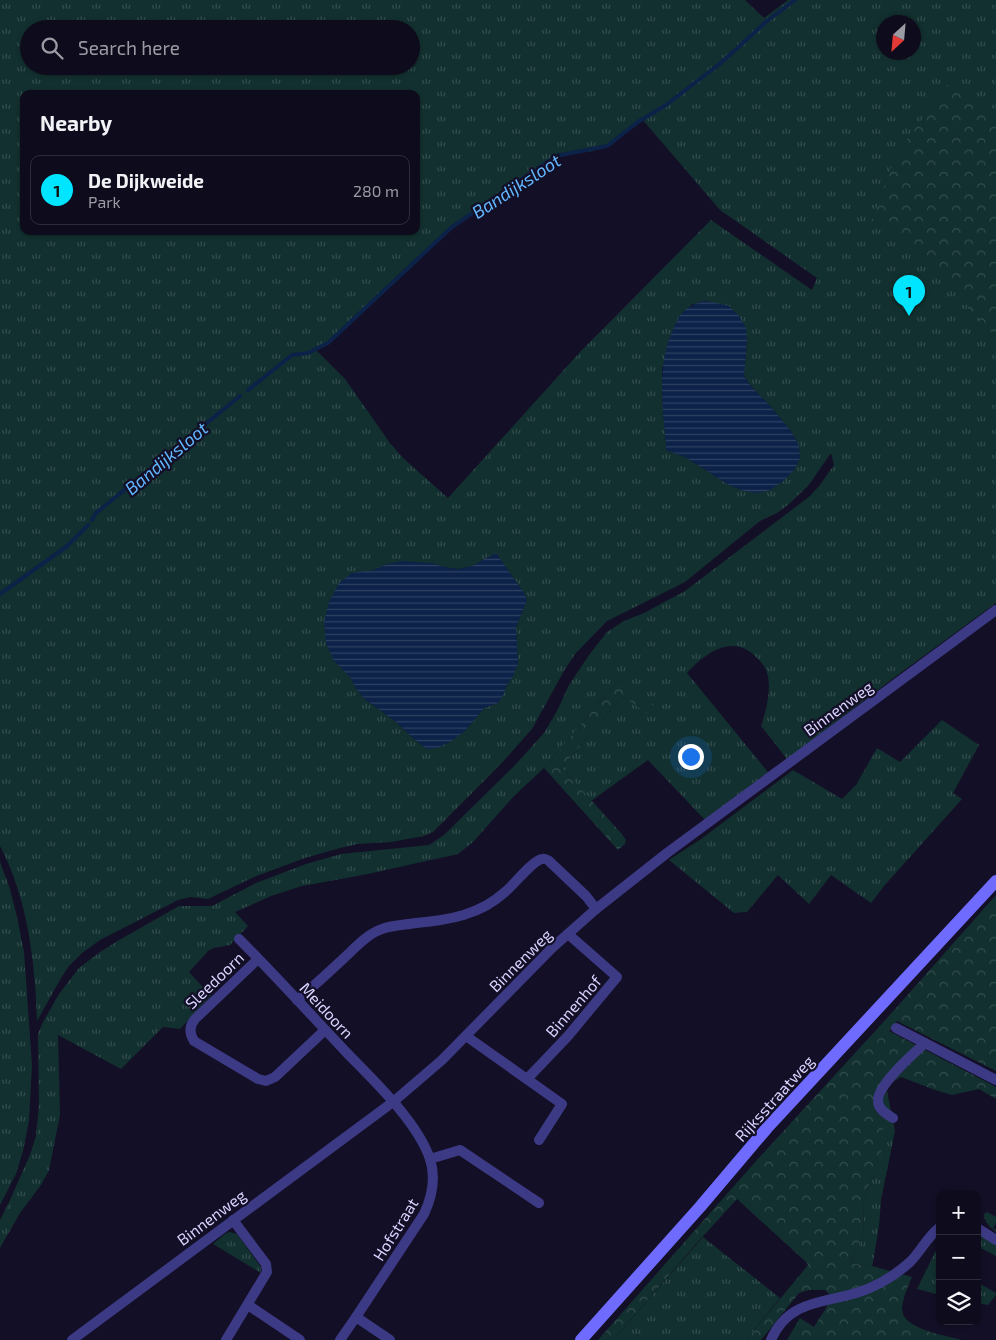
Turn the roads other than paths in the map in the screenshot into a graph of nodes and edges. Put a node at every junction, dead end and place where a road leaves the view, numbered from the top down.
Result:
1 (996, 610) edge
2 (996, 881) edge
3 (596, 909) junction
4 (568, 934) junction
5 (239, 940) dead end
6 (258, 959) junction
7 (298, 1000) junction
8 (896, 1028) dead end
9 (325, 1030) junction
10 (466, 1036) junction
11 (925, 1043) junction
12 (527, 1079) junction
13 (996, 1080) edge
14 (393, 1102) junction
15 (893, 1118) dead end
16 (539, 1140) dead end
17 (430, 1159) junction
18 (538, 1203) dead end
19 (233, 1220) junction
20 (936, 1231) edge
21 (981, 1231) edge
22 (996, 1240) edge
23 (248, 1305) junction
24 (356, 1317) junction
25 (72, 1340) edge
26 (226, 1340) edge
27 (300, 1340) edge
28 (340, 1340) edge
29 (390, 1340) edge
30 (581, 1340) edge
31 (771, 1340) edge

1 - 3 street, Binnenweg
2 - 30 main road, Rijksstraatweg
3 - 4 street, Binnenweg
3 - 7 street
4 - 10 street, Binnenweg
4 - 12 street, Binnenhof
5 - 6 street, Meidoorn
6 - 7 street, Meidoorn
6 - 9 street, Sleedoorn
7 - 9 street, Meidoorn
8 - 11 street
9 - 14 street, Meidoorn
10 - 12 street
10 - 14 street, Binnenweg
11 - 13 street
11 - 15 street
12 - 16 street
14 - 17 street, Hofstraat
14 - 19 street, Binnenweg
17 - 18 street
17 - 24 street, Hofstraat
19 - 23 street
19 - 25 street, Binnenweg
20 - 31 street
21 - 22 street
23 - 26 street
23 - 27 street
24 - 28 street, Hofstraat
24 - 29 street

